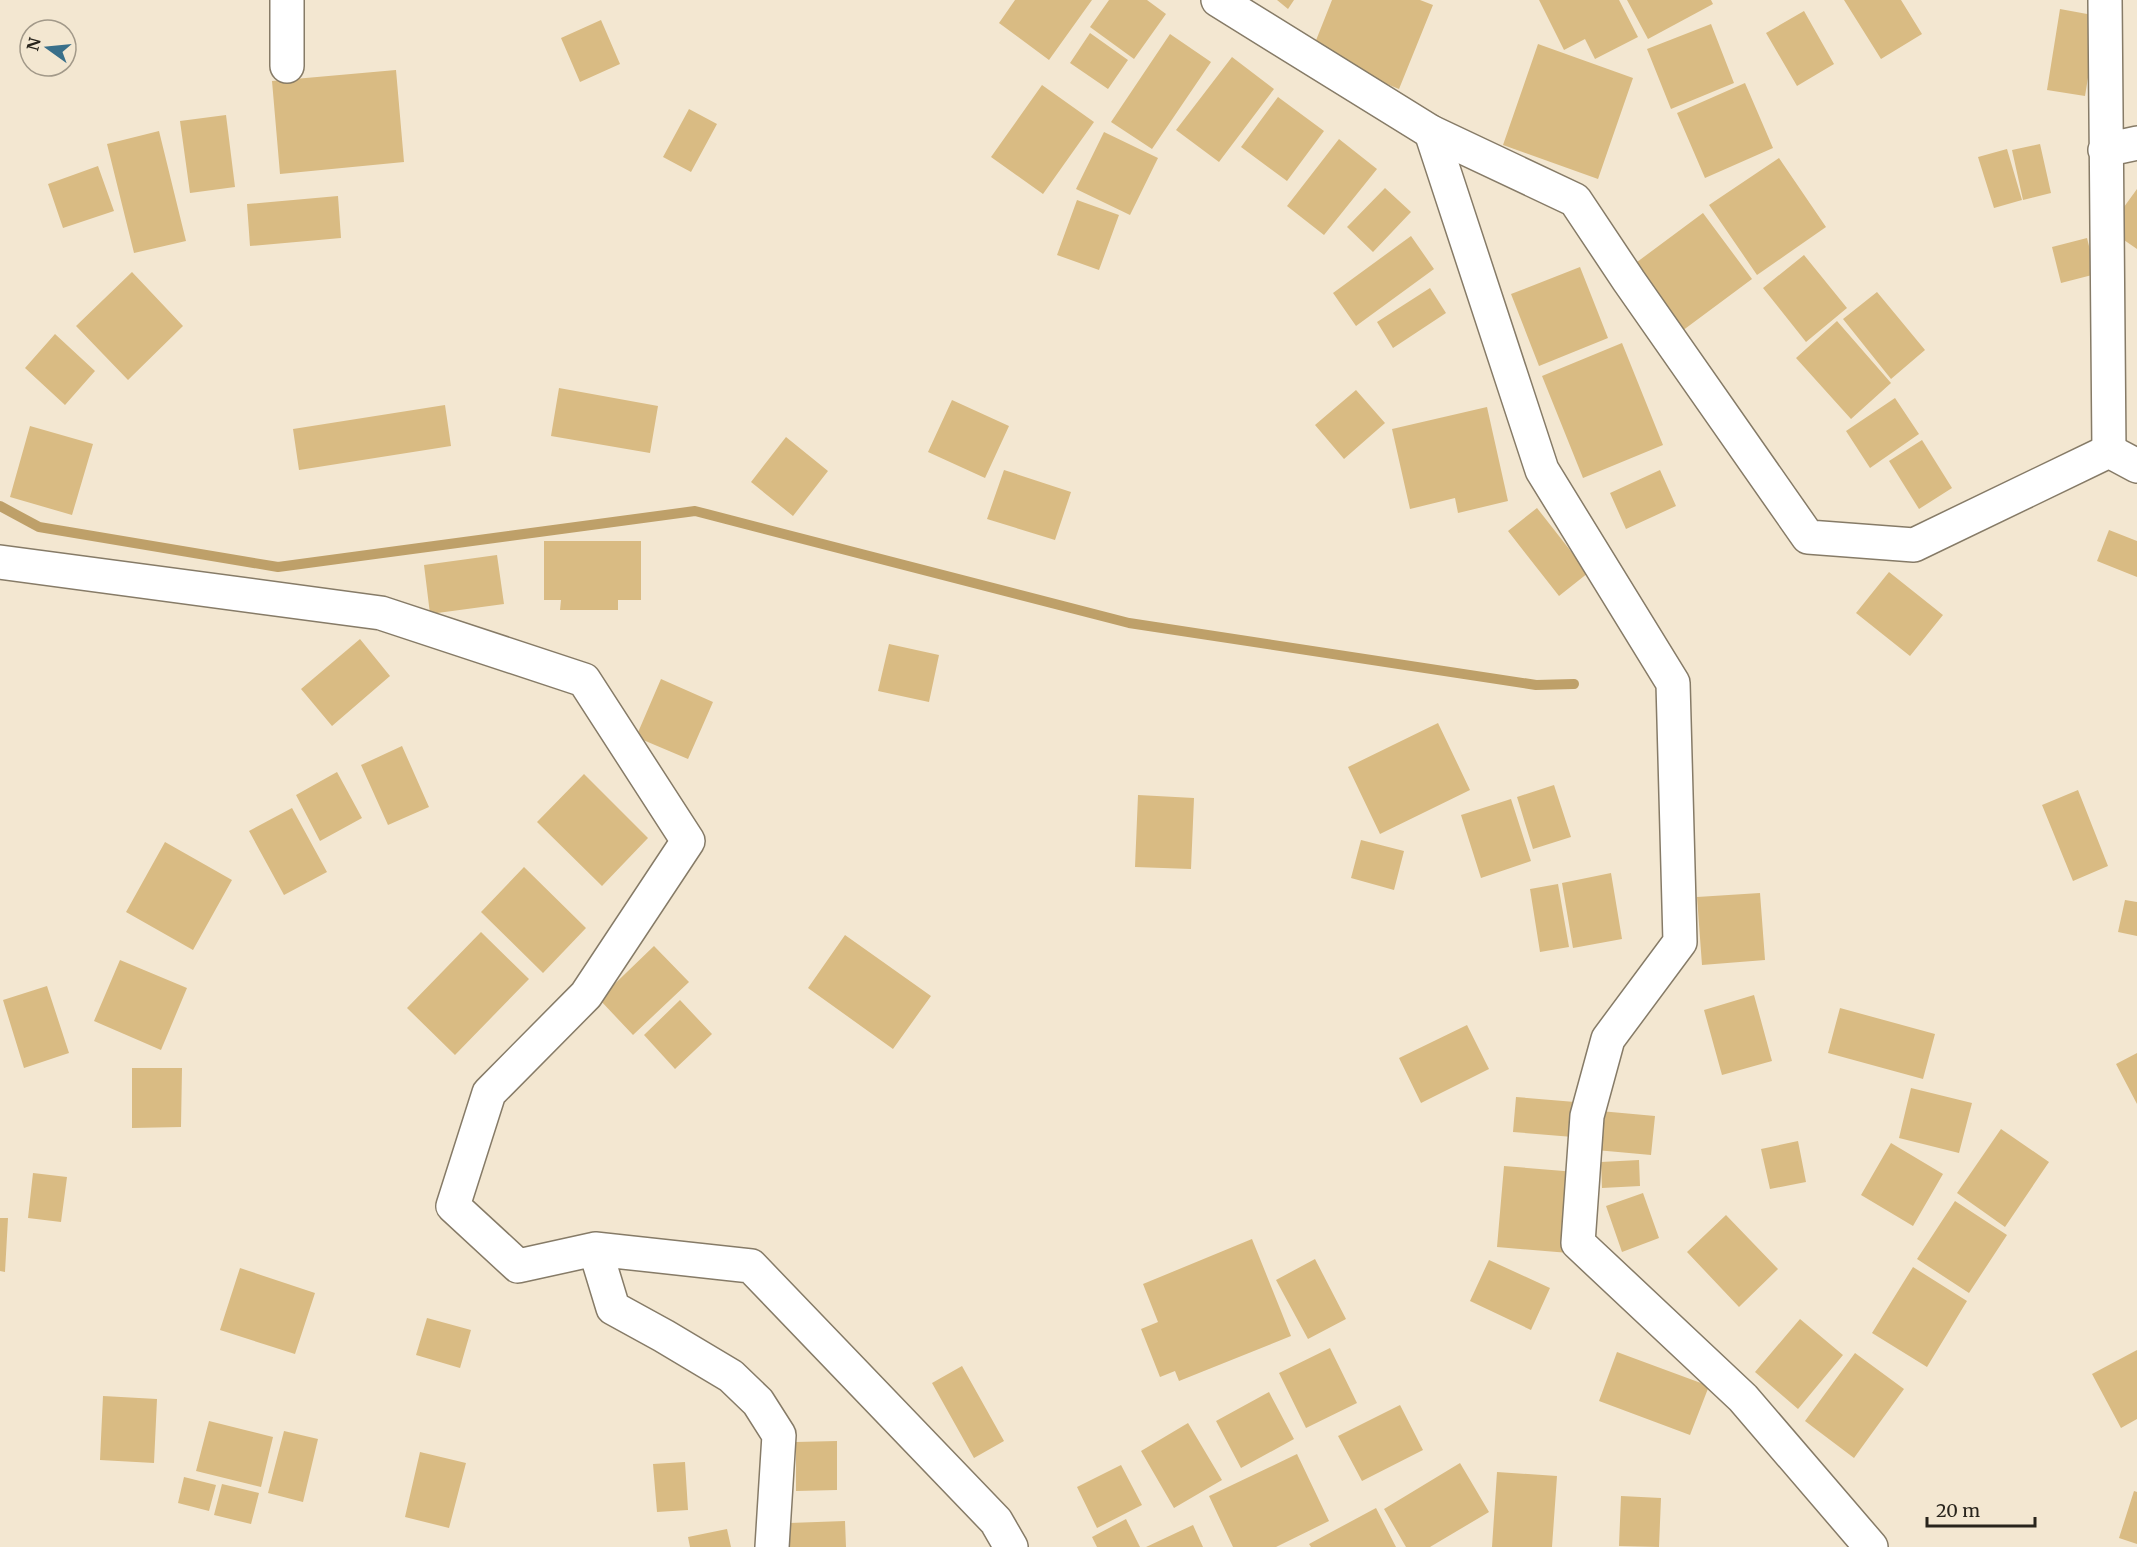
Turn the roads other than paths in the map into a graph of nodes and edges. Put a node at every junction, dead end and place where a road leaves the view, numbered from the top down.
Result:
1 (286, 0) edge
2 (1218, 0) edge
3 (2105, 0) edge
4 (287, 66) dead end
5 (1431, 132) junction
6 (2137, 143) edge
7 (2105, 150) junction
8 (2109, 451) junction
9 (2137, 466) edge
10 (0, 562) edge
11 (595, 1249) junction
12 (772, 1547) edge
13 (1011, 1547) edge
14 (1871, 1547) edge

1 - 4 street
2 - 5 street
3 - 7 street
5 - 8 street
5 - 14 street
6 - 7 street
7 - 8 street
8 - 9 street
10 - 11 street
11 - 12 street
11 - 13 street

